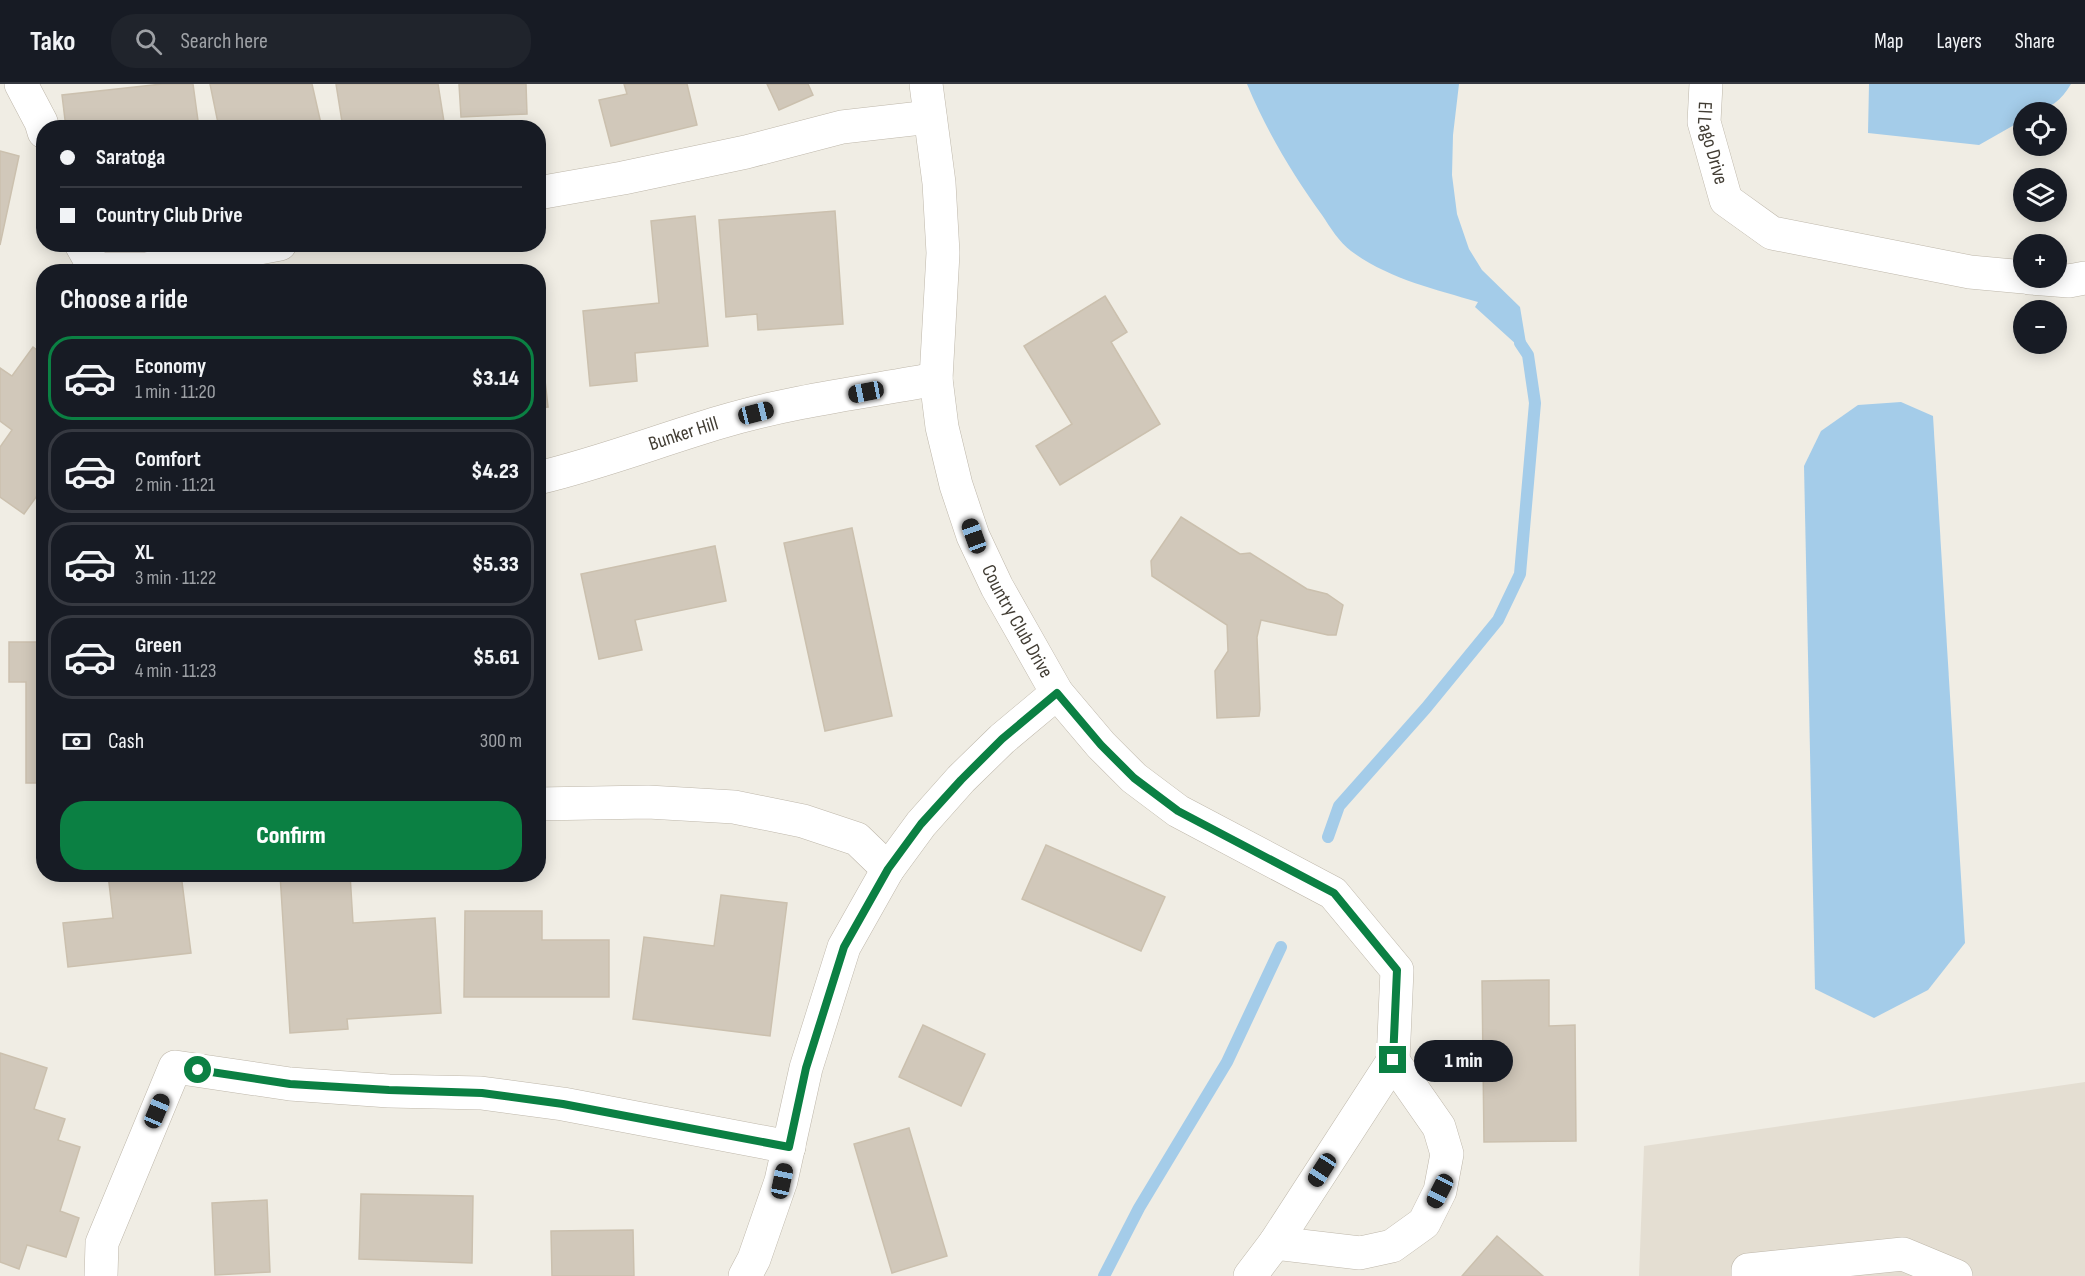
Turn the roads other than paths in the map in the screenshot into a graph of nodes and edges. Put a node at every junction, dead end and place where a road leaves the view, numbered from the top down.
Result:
1 (21, 84) edge
2 (926, 84) edge
3 (1706, 84) edge
4 (930, 117) junction
5 (40, 120) edge
6 (546, 192) edge
7 (237, 252) edge
8 (173, 264) edge
9 (2013, 276) edge
10 (2085, 278) edge
11 (2067, 281) edge
12 (936, 379) junction
13 (546, 476) edge
14 (1057, 693) junction
15 (546, 804) edge
16 (888, 869) junction
17 (1393, 1060) junction
18 (789, 1147) junction
19 (1275, 1243) junction
20 (101, 1276) edge
21 (745, 1276) edge
22 (1250, 1276) edge
23 (1748, 1276) edge
24 (1956, 1276) edge

1 - 5 street
2 - 4 street, Country Club Drive
3 - 9 street, El Lago Drive
4 - 6 street
4 - 12 street, Country Club Drive
7 - 8 street
10 - 11 street
12 - 13 street, Bunker Hill
12 - 14 street, Country Club Drive
14 - 16 street
14 - 17 street, Country Club Drive
15 - 16 street
16 - 18 street
17 - 19 street
17 - 19 street
18 - 20 street
18 - 21 street
19 - 22 street
23 - 24 street

